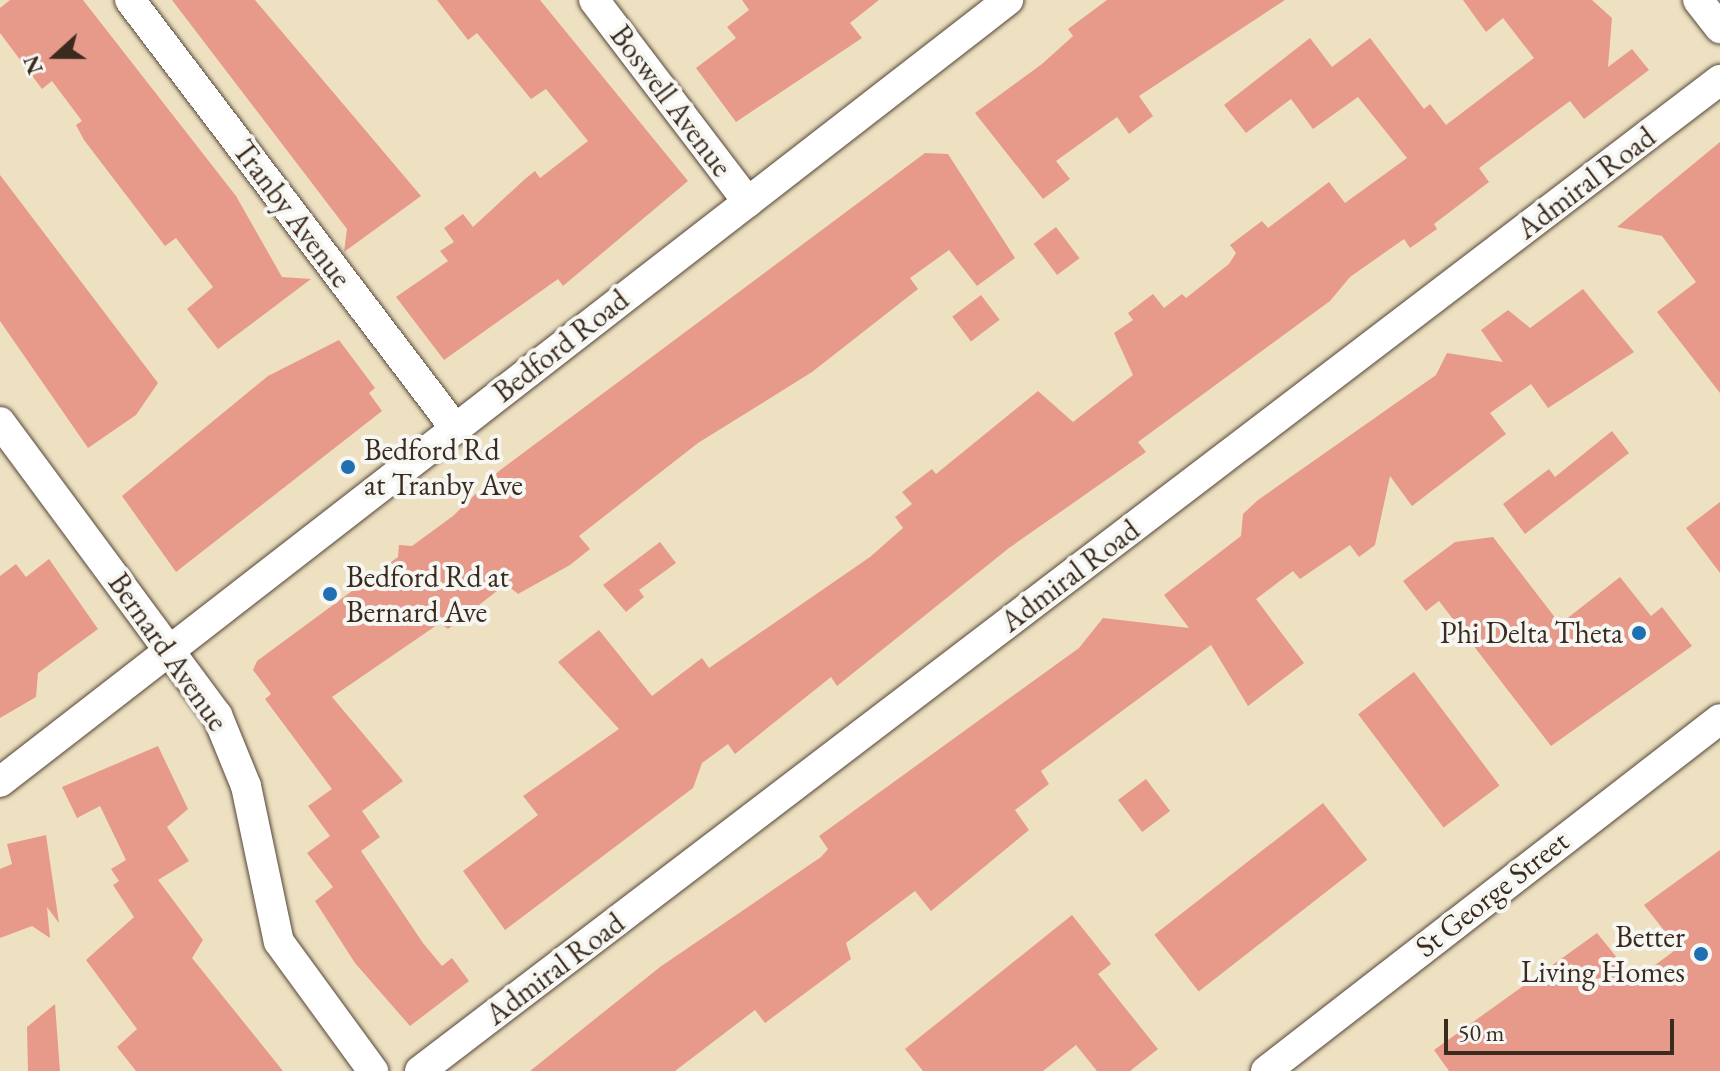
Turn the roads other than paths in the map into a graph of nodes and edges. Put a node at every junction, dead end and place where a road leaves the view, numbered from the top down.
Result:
1 (130, 0) edge
2 (594, 0) edge
3 (1008, 0) edge
4 (1698, 0) edge
5 (1720, 28) edge
6 (1720, 80) edge
7 (748, 202) junction
8 (0, 422) edge
9 (455, 428) junction
10 (171, 650) junction
11 (1720, 719) edge
12 (0, 782) edge
13 (373, 1071) edge
14 (420, 1071) edge
15 (1266, 1071) edge

1 - 9 street, Tranby Avenue
2 - 7 street, Boswell Avenue
3 - 7 street, Bedford Road
4 - 5 street
6 - 14 street, Admiral Road
7 - 9 street, Bedford Road
8 - 10 street, Bernard Avenue
9 - 10 street, Bedford Road
10 - 12 street, Bedford Road
10 - 13 street, Bernard Avenue
11 - 15 street, St George Street

